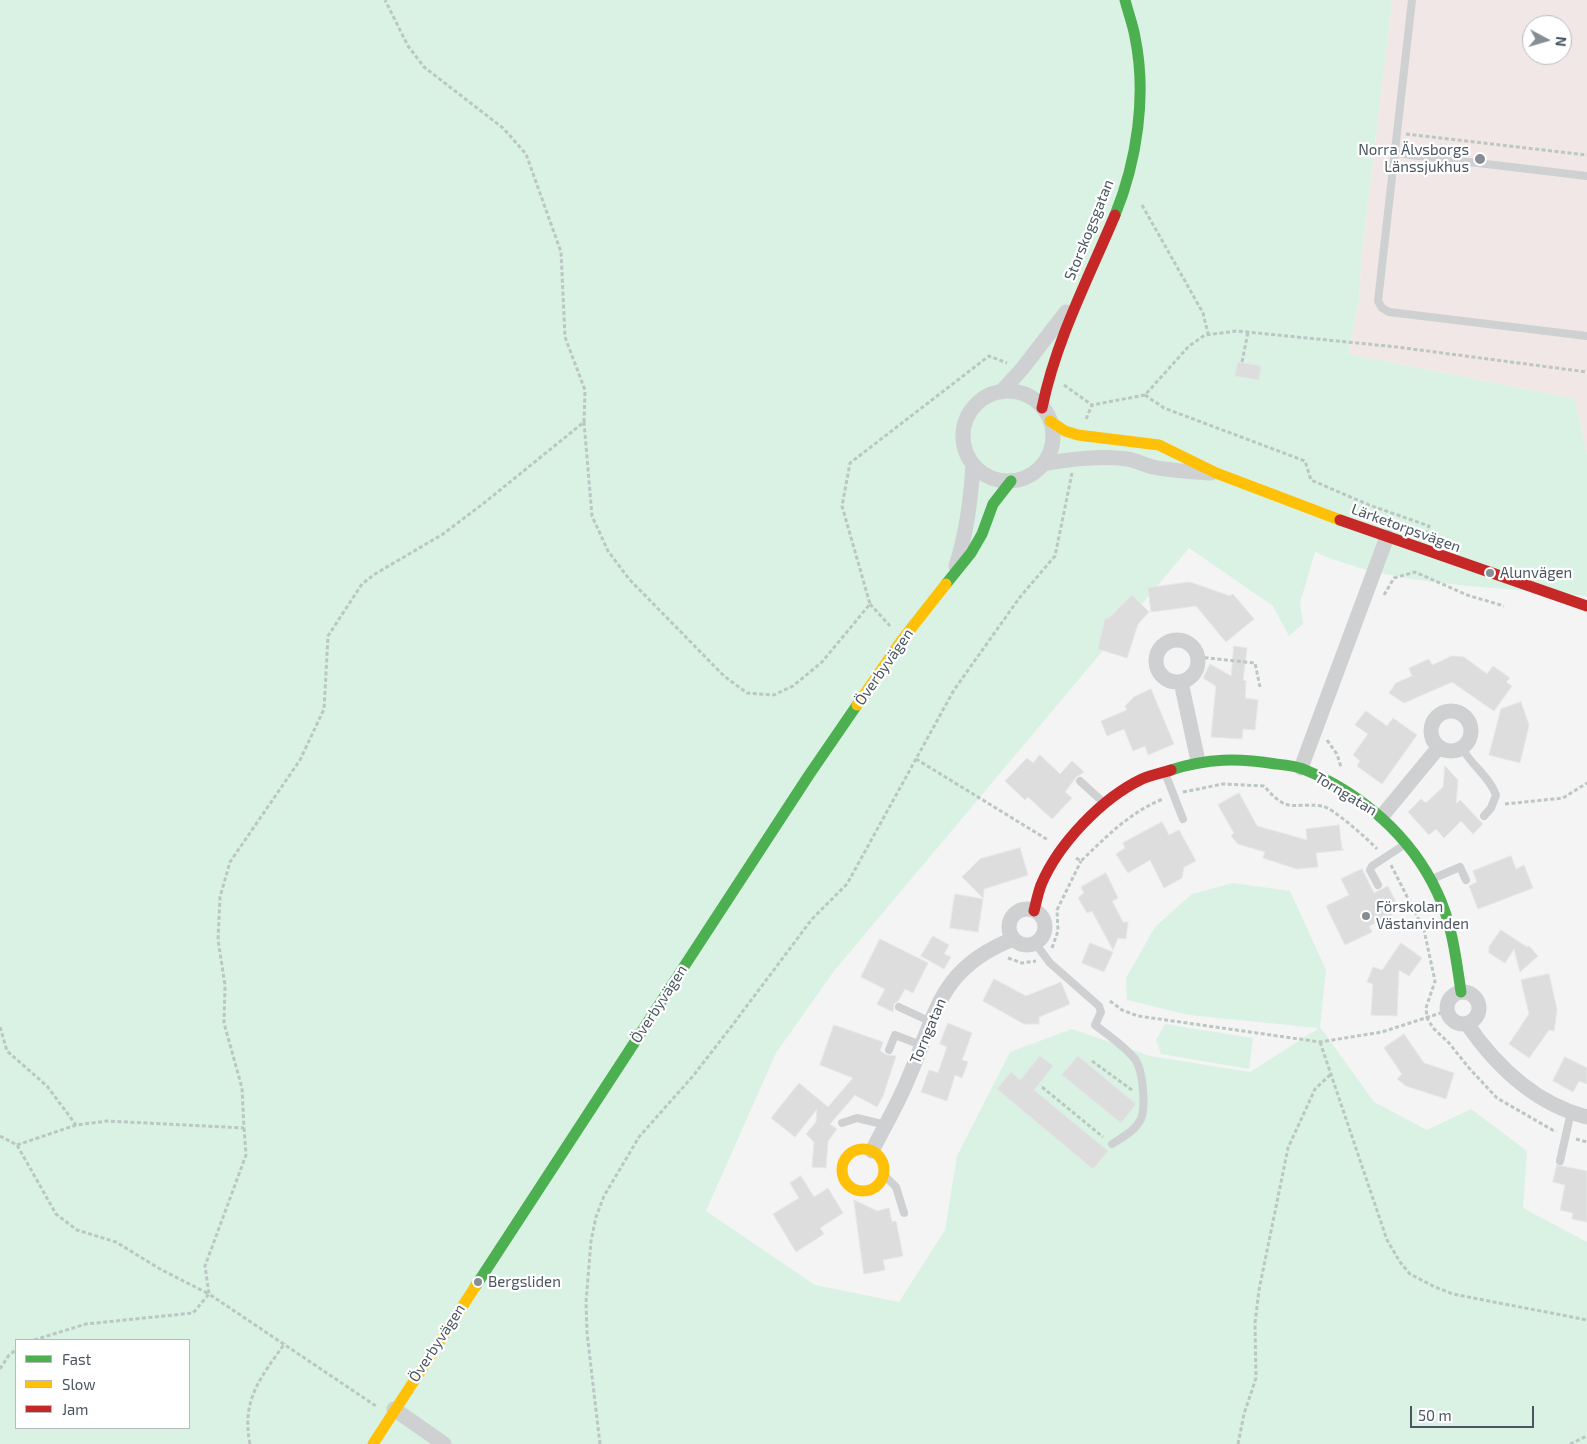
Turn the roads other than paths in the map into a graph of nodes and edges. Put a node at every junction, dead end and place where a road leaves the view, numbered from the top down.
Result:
1 (1125, 0) edge
2 (1412, 0) edge
3 (1394, 153) junction
4 (1587, 176) edge
5 (1079, 295) junction
6 (1587, 336) edge
7 (1000, 392) junction
8 (1042, 408) junction
9 (1050, 421) junction
10 (973, 464) junction
11 (1042, 464) junction
12 (1216, 473) junction
13 (1011, 481) junction
14 (1387, 537) junction
15 (955, 571) junction
16 (1587, 606) edge
17 (1180, 682) junction
18 (1439, 747) junction
19 (1462, 748) junction
20 (1198, 761) junction
21 (1301, 768) junction
22 (1164, 772) junction
23 (1080, 780) dead end
24 (1105, 804) junction
25 (1382, 816) junction
26 (1484, 816) dead end
27 (1183, 820) dead end
28 (1406, 844) junction
29 (1430, 880) junction
30 (1466, 880) dead end
31 (1378, 885) dead end
32 (1034, 910) junction
33 (1014, 939) junction
34 (1035, 943) junction
35 (1461, 992) junction
36 (900, 1007) dead end
37 (929, 1021) junction
38 (1467, 1024) junction
39 (920, 1045) junction
40 (889, 1050) dead end
41 (1571, 1112) junction
42 (1587, 1117) edge
43 (842, 1123) dead end
44 (886, 1125) junction
45 (1112, 1144) road end
46 (872, 1151) junction
47 (1560, 1161) dead end
48 (884, 1174) junction
49 (904, 1213) dead end
50 (392, 1413) junction
51 (373, 1444) edge
52 (444, 1444) edge

1 - 5 street, Storskogsgatan
2 - 3 lane
3 - 4 lane
3 - 6 lane
5 - 7 street
5 - 8 street, Storskogsgatan
7 - 8 street
7 - 10 street
8 - 9 street
9 - 11 street
9 - 12 street, Lärketorpsvägen
10 - 13 street
10 - 15 street, Överbyvägen
11 - 12 street
11 - 13 street
12 - 14 street, Lärketorpsvägen
13 - 15 street, Överbyvägen
14 - 16 street, Lärketorpsvägen
14 - 21 street
15 - 50 street, Överbyvägen
17 - 17 street
17 - 20 street
18 - 19 street
18 - 19 street
18 - 25 street
19 - 26 lane
20 - 21 street, Torngatan
20 - 22 street, Torngatan
21 - 25 street, Torngatan
22 - 24 street, Torngatan
22 - 27 lane
23 - 24 lane
24 - 32 street, Torngatan
25 - 28 street, Torngatan
28 - 29 street, Torngatan
28 - 31 lane
29 - 30 lane
29 - 35 street, Torngatan
32 - 33 street
32 - 34 street
33 - 34 street
33 - 37 street, Torngatan
34 - 45 lane
35 - 38 street
35 - 38 street
36 - 37 lane
37 - 39 street, Torngatan
38 - 41 street
39 - 40 lane
39 - 44 street, Torngatan
41 - 42 street
41 - 47 lane
43 - 44 lane
44 - 46 street, Torngatan
46 - 48 street
46 - 48 street
48 - 49 lane
50 - 51 street, Överbyvägen
50 - 52 street

